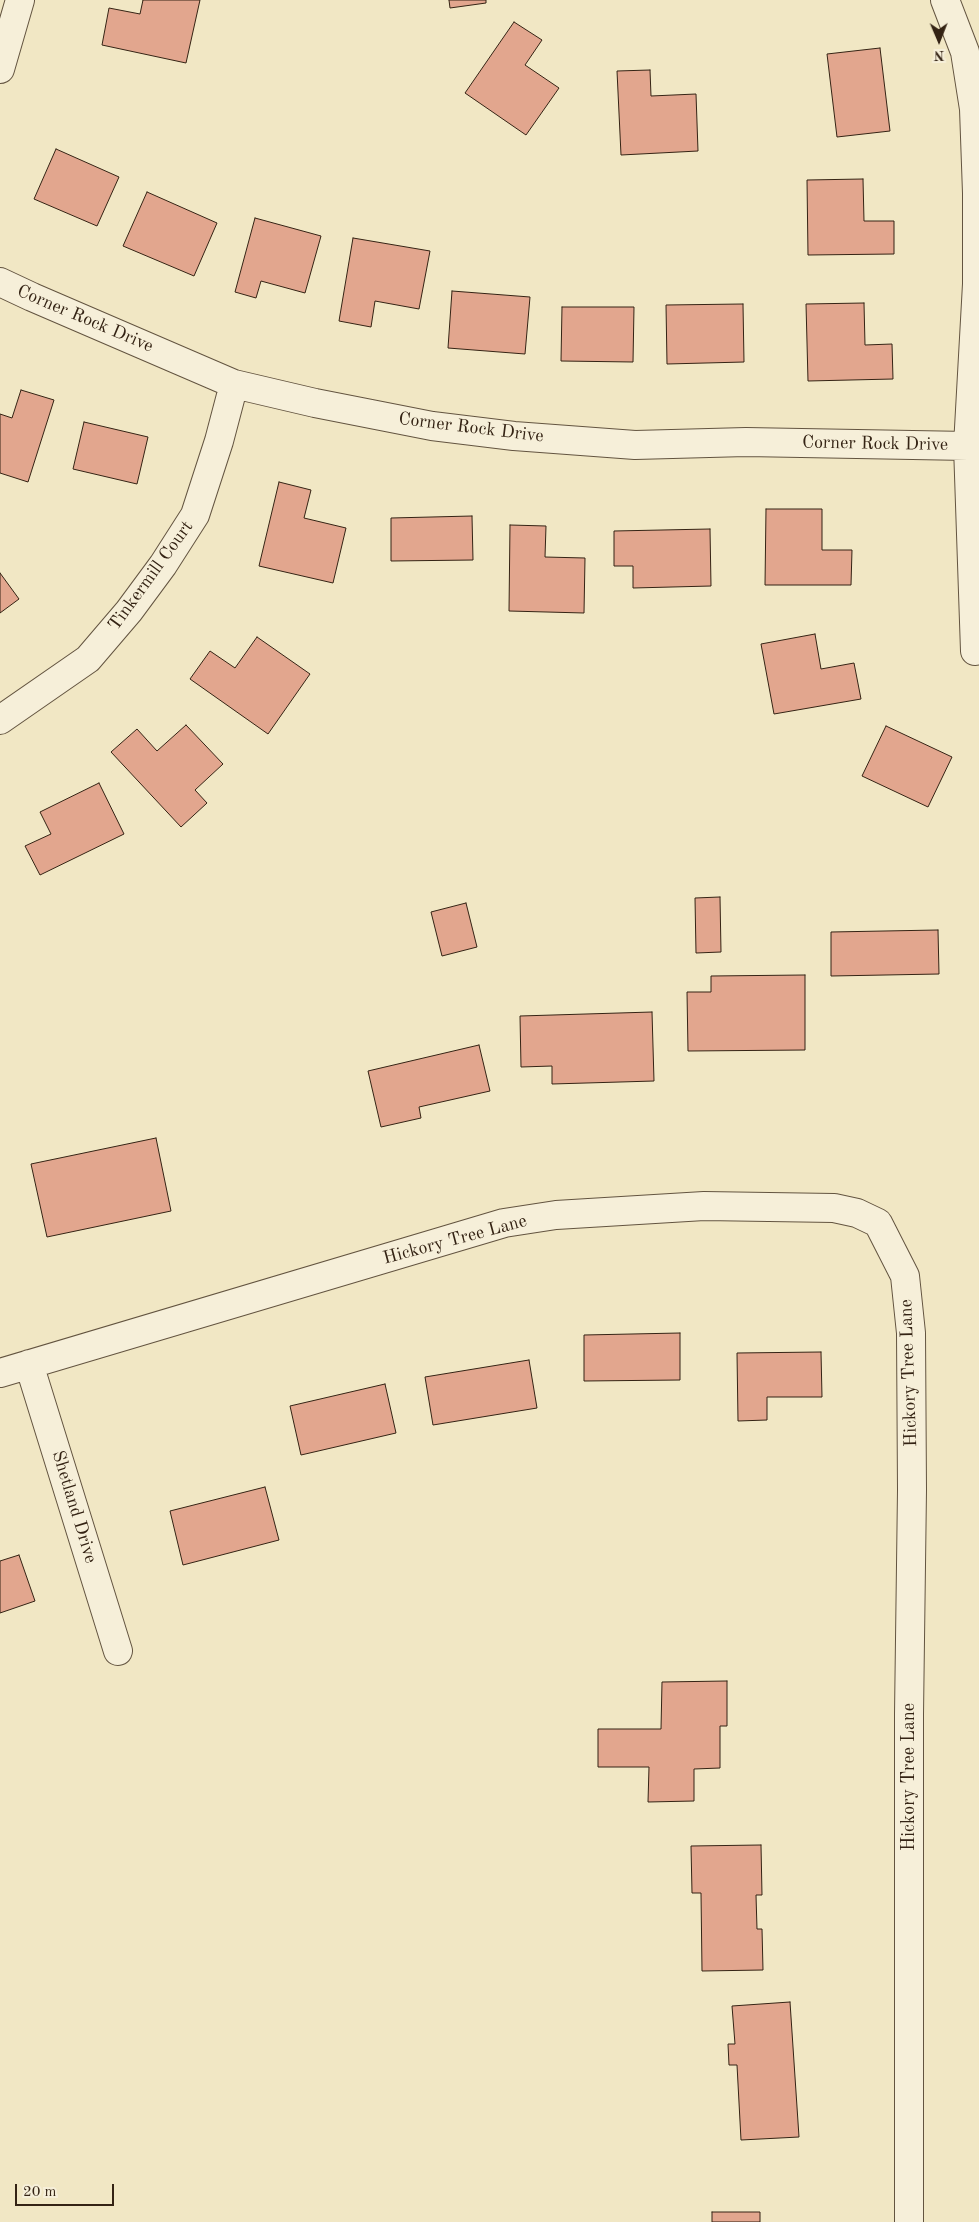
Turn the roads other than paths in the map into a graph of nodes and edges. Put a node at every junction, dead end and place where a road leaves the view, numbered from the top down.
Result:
1 (20, 0) edge
2 (945, 0) edge
3 (972, 51) edge
4 (0, 69) edge
5 (0, 282) edge
6 (234, 384) junction
7 (968, 446) junction
8 (975, 652) dead end
9 (0, 720) edge
10 (30, 1364) junction
11 (0, 1373) edge
12 (118, 1651) dead end
13 (909, 2222) edge

1 - 4 street
2 - 3 street
3 - 7 street
5 - 6 street, Corner Rock Drive
6 - 7 street, Corner Rock Drive
6 - 9 street, Tinkermill Court
7 - 8 street
10 - 11 street, Hickory Tree Lane
10 - 12 street, Shetland Drive
10 - 13 street, Hickory Tree Lane

